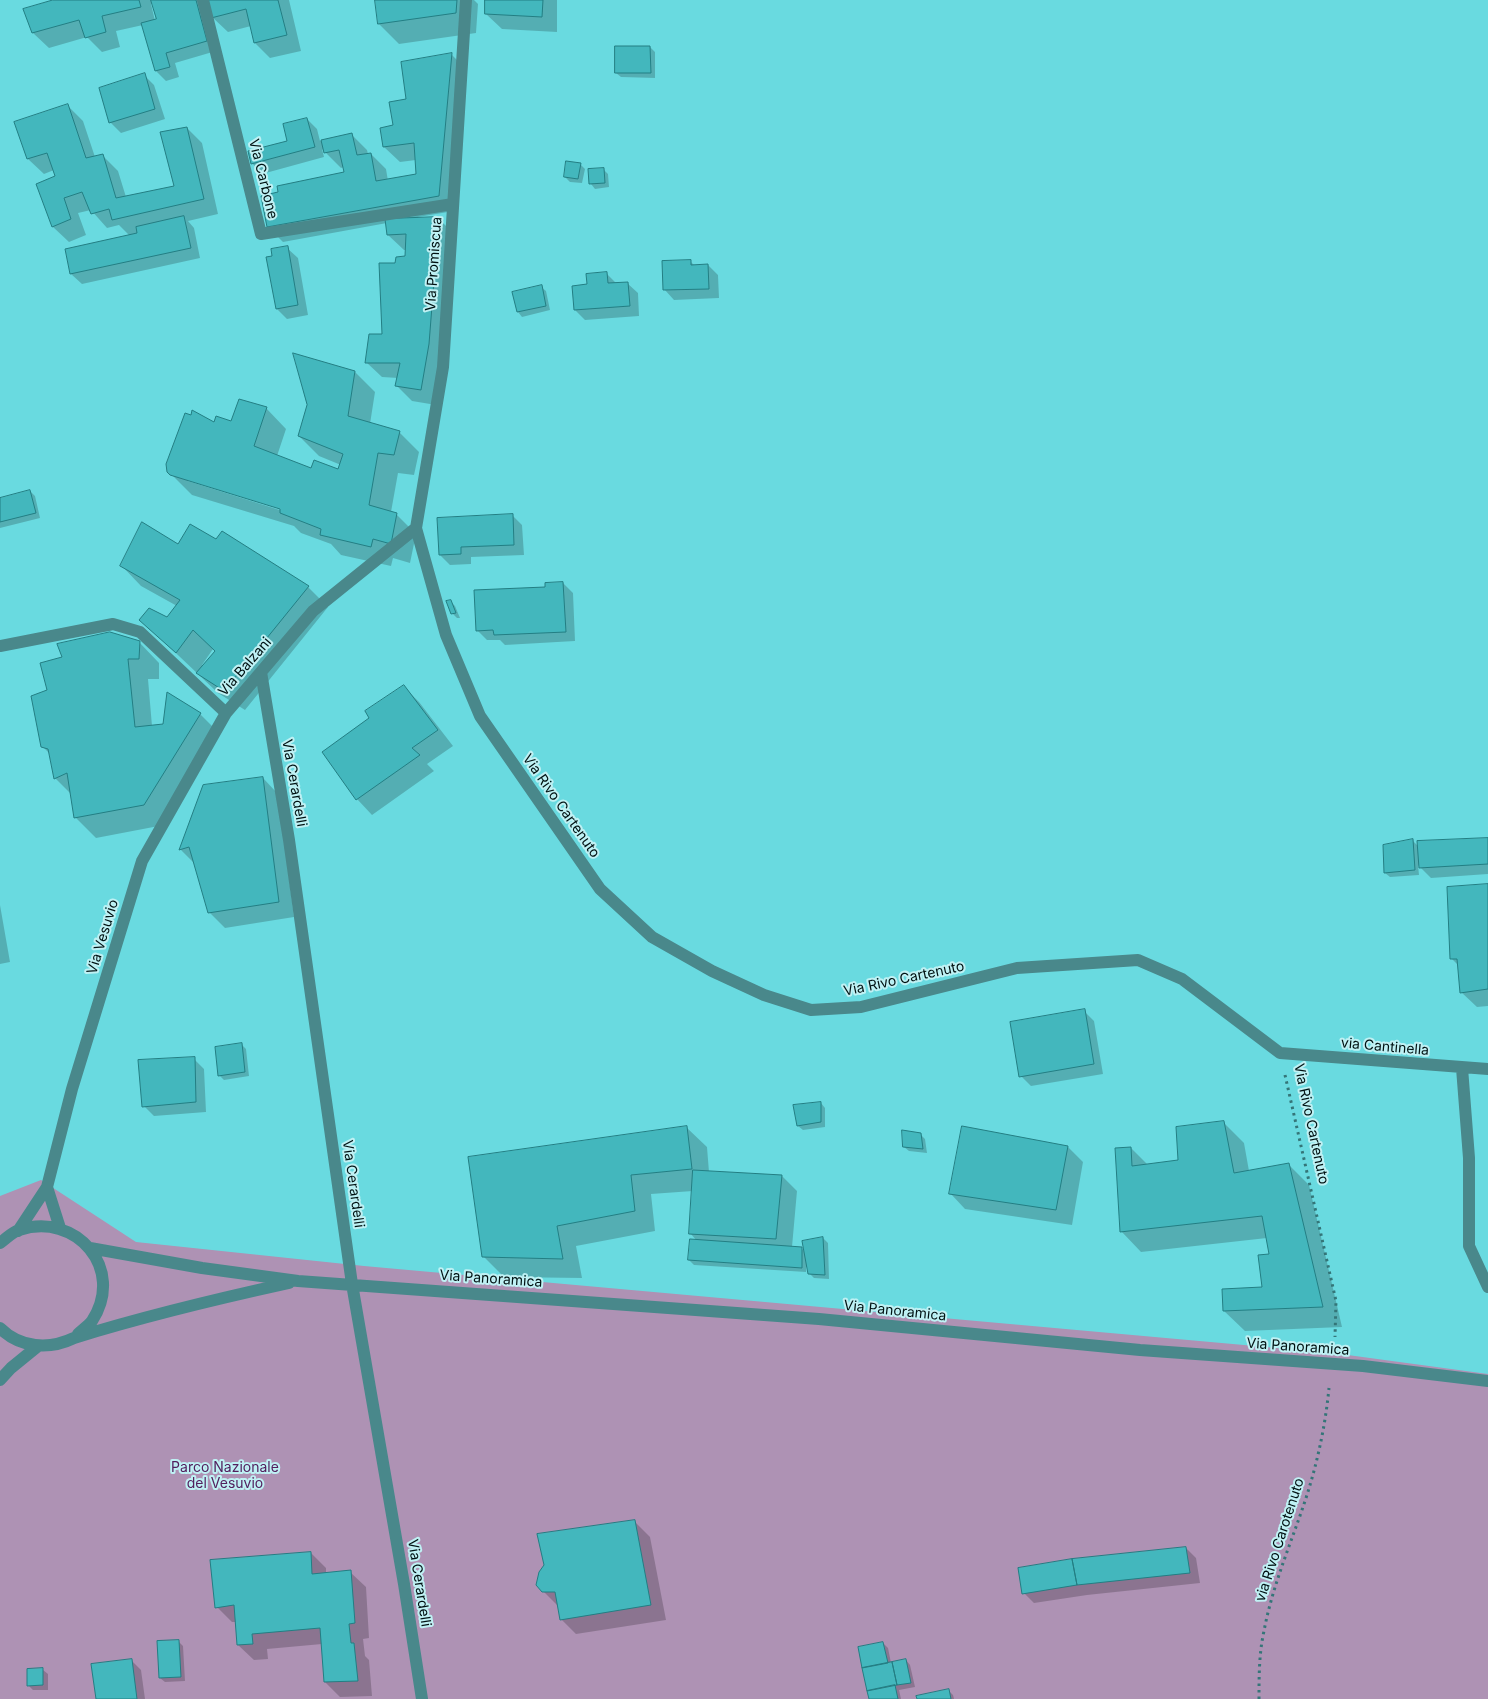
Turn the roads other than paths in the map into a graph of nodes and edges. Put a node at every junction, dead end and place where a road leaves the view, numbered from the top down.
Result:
1 (203, 0) edge
2 (466, 0) edge
3 (453, 204) junction
4 (416, 528) junction
5 (0, 646) edge
6 (261, 672) junction
7 (226, 713) junction
8 (1280, 1053) joint
9 (1462, 1068) junction
10 (1488, 1069) edge
11 (47, 1187) junction
12 (60, 1228) junction
13 (18, 1230) junction
14 (0, 1243) edge
15 (90, 1248) junction
16 (298, 1281) junction
17 (352, 1284) junction
18 (1488, 1287) edge
19 (0, 1328) edge
20 (74, 1338) junction
21 (38, 1346) junction
22 (0, 1380) edge
23 (1488, 1380) edge
24 (422, 1699) edge

1 - 3 street, Via Carbone
2 - 3 street, Via Promiscua
3 - 4 street, Via Promiscua
4 - 6 street, Via Balzani
4 - 8 street, Via Rivo Cartenuto
5 - 7 street, Via Balzani
6 - 7 street, Via Balzani
6 - 17 street, Via Cerardelli
7 - 11 street, Via Vesuvio
8 - 9 street, via Cantinella
9 - 10 street, via Cantinella
9 - 18 street
11 - 12 street
11 - 13 street, Via Vesuvio
12 - 13 street, Via Panoramica
12 - 15 street, Via Panoramica
13 - 14 street, Via Panoramica
15 - 16 street, Via Panoramica
15 - 20 street, Via Panoramica
16 - 17 street, Via Panoramica
16 - 20 street, Via Panoramica
17 - 23 street, Via Panoramica
17 - 24 street, Via Cerardelli
19 - 21 street, Via Panoramica
20 - 21 street, Via Panoramica
21 - 22 street

